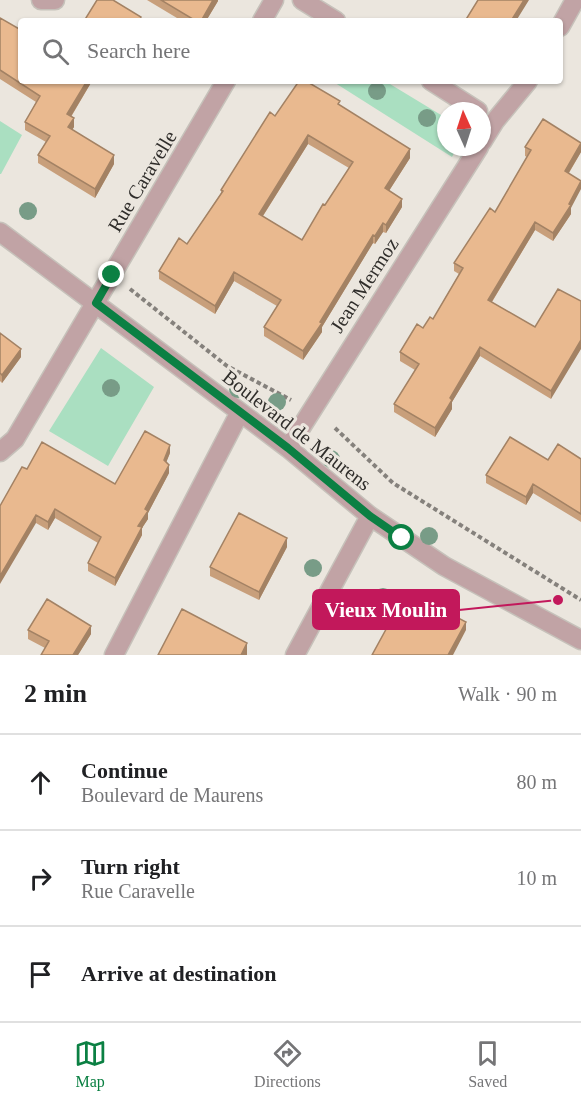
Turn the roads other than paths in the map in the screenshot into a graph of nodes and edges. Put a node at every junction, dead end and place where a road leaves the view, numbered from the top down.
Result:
1 (41, 0) edge
2 (55, 0) edge
3 (274, 0) edge
4 (302, 0) edge
5 (575, 0) edge
6 (264, 18) edge
7 (331, 18) edge
8 (563, 22) edge
9 (224, 84) edge
10 (436, 84) edge
11 (524, 84) edge
12 (464, 102) edge
13 (491, 110) edge
14 (473, 156) edge
15 (0, 232) edge
16 (96, 303) junction
17 (240, 412) junction
18 (288, 448) junction
19 (0, 452) edge
20 (370, 516) junction
21 (581, 640) edge
22 (114, 655) edge
23 (295, 655) edge

1 - 2 street
3 - 6 street
4 - 7 street
5 - 8 street
9 - 16 street, Rue Caravelle
10 - 12 street
11 - 13 street
14 - 18 street, Jean Mermoz
15 - 16 street, Boulevard de Maurens
16 - 17 street, Boulevard de Maurens
16 - 19 street, Rue Caravelle
17 - 18 street, Boulevard de Maurens
17 - 22 street
18 - 20 street, Boulevard de Maurens
20 - 21 street, Boulevard de Maurens
20 - 23 street

